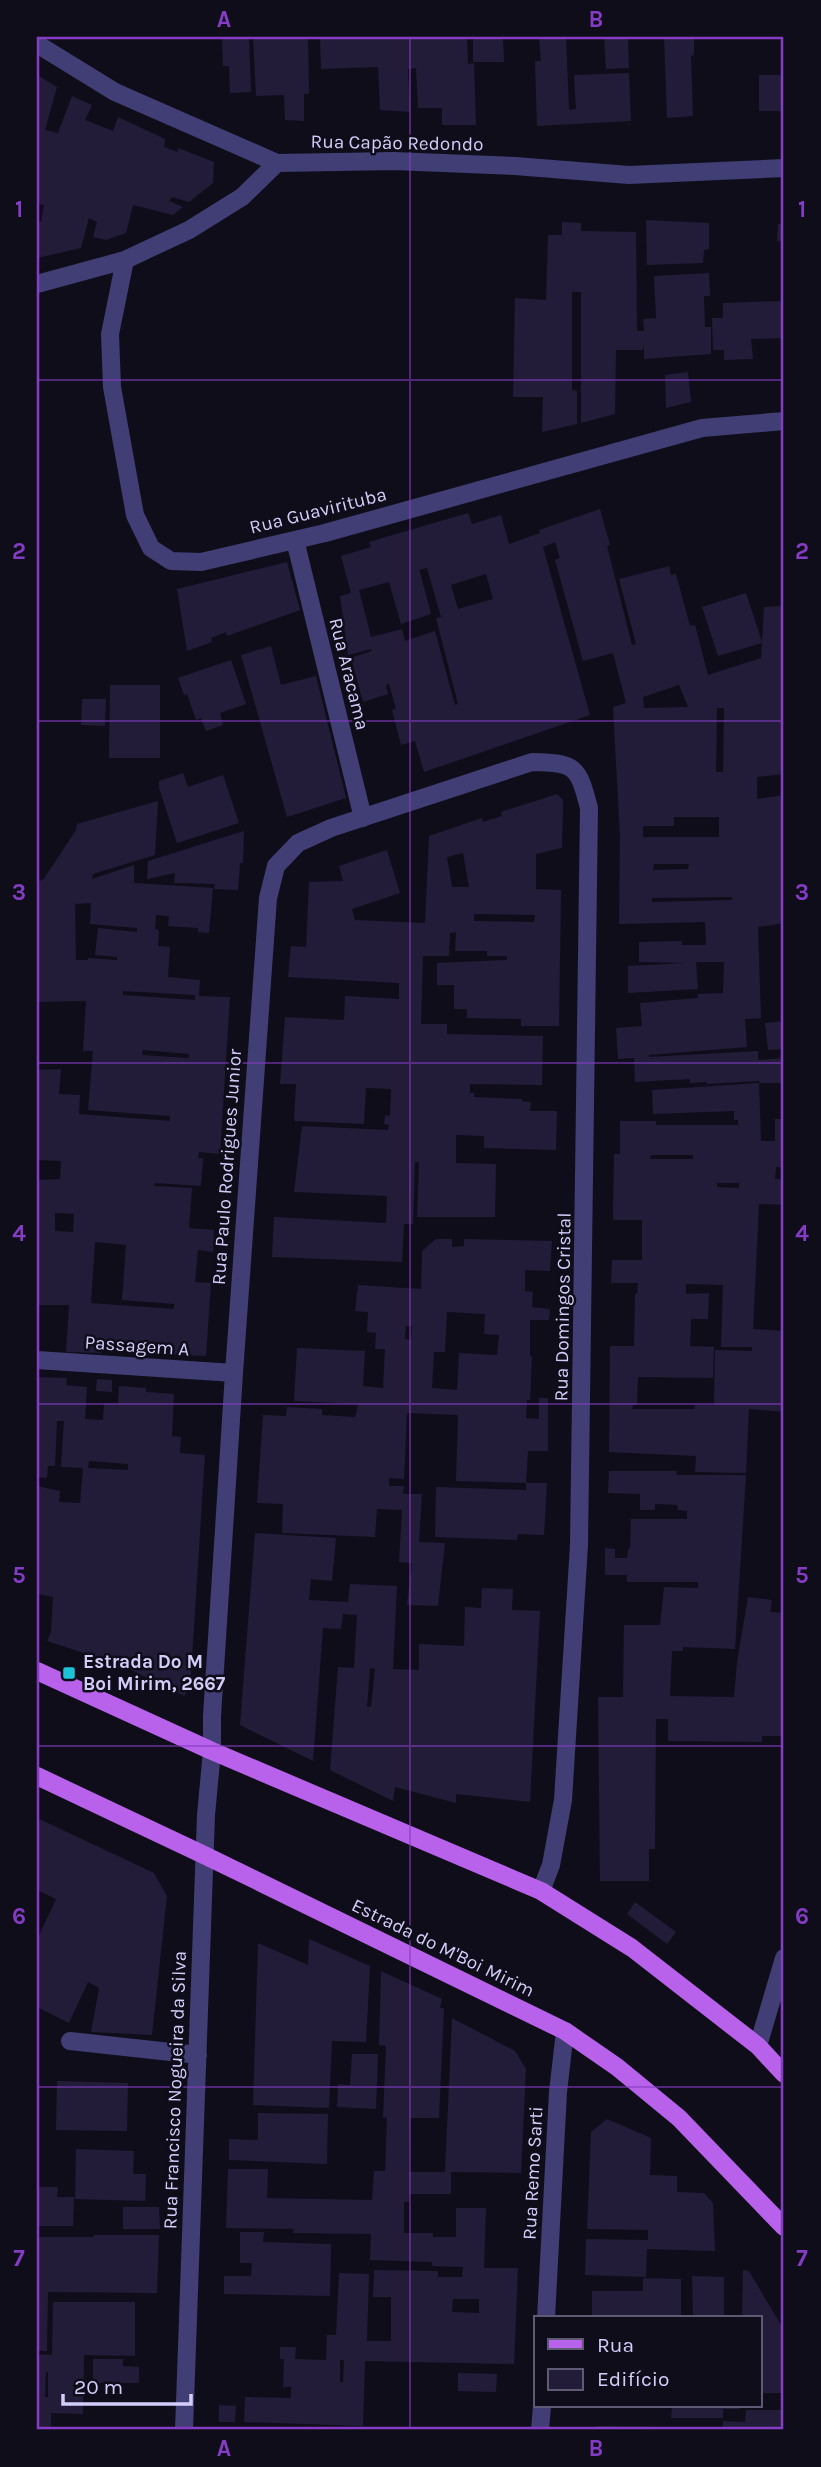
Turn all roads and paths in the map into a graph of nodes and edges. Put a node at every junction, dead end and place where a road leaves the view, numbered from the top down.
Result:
1 (37, 44) edge
2 (277, 163) junction
3 (784, 168) edge
4 (125, 260) junction
5 (37, 284) edge
6 (784, 421) edge
7 (295, 540) junction
8 (532, 762) joint
9 (363, 818) junction
10 (37, 1360) edge
11 (234, 1373) junction
12 (37, 1671) edge
13 (212, 1751) junction
14 (37, 1776) edge
15 (204, 1855) junction
16 (541, 1891) junction
17 (784, 1958) edge
18 (565, 2031) junction
19 (70, 2041) dead end
20 (758, 2046) junction
21 (198, 2055) junction
22 (784, 2074) edge
23 (784, 2227) edge
24 (546, 2316) edge
25 (542, 2408) edge
26 (184, 2430) edge
27 (540, 2430) edge

1 - 2 street, Rua Capão Redondo
2 - 3 street, Rua Capão Redondo
2 - 4 street
4 - 5 street
4 - 7 street, Rua Guavirituba
6 - 7 street, Rua Guavirituba
7 - 9 street, Rua Aracama
8 - 9 street, Rua Paulo Rodrigues Junior
8 - 16 street, Rua Domingos Cristal
9 - 11 street, Rua Paulo Rodrigues Junior
10 - 11 street, Passagem A
11 - 13 street, Rua Paulo Rodrigues Junior
12 - 13 main road
13 - 15 street, Rua Francisco Nogueira da Silva
13 - 16 main road
14 - 15 main road, Estrada do M'Boi Mirim
15 - 18 main road, Estrada do M'Boi Mirim
15 - 21 street, Rua Francisco Nogueira da Silva
16 - 20 main road
17 - 20 street
18 - 23 main road, Estrada do M'Boi Mirim
18 - 24 street, Rua Remo Sarti
19 - 21 street
20 - 22 main road
21 - 26 street, Rua Francisco Nogueira da Silva
25 - 27 street

